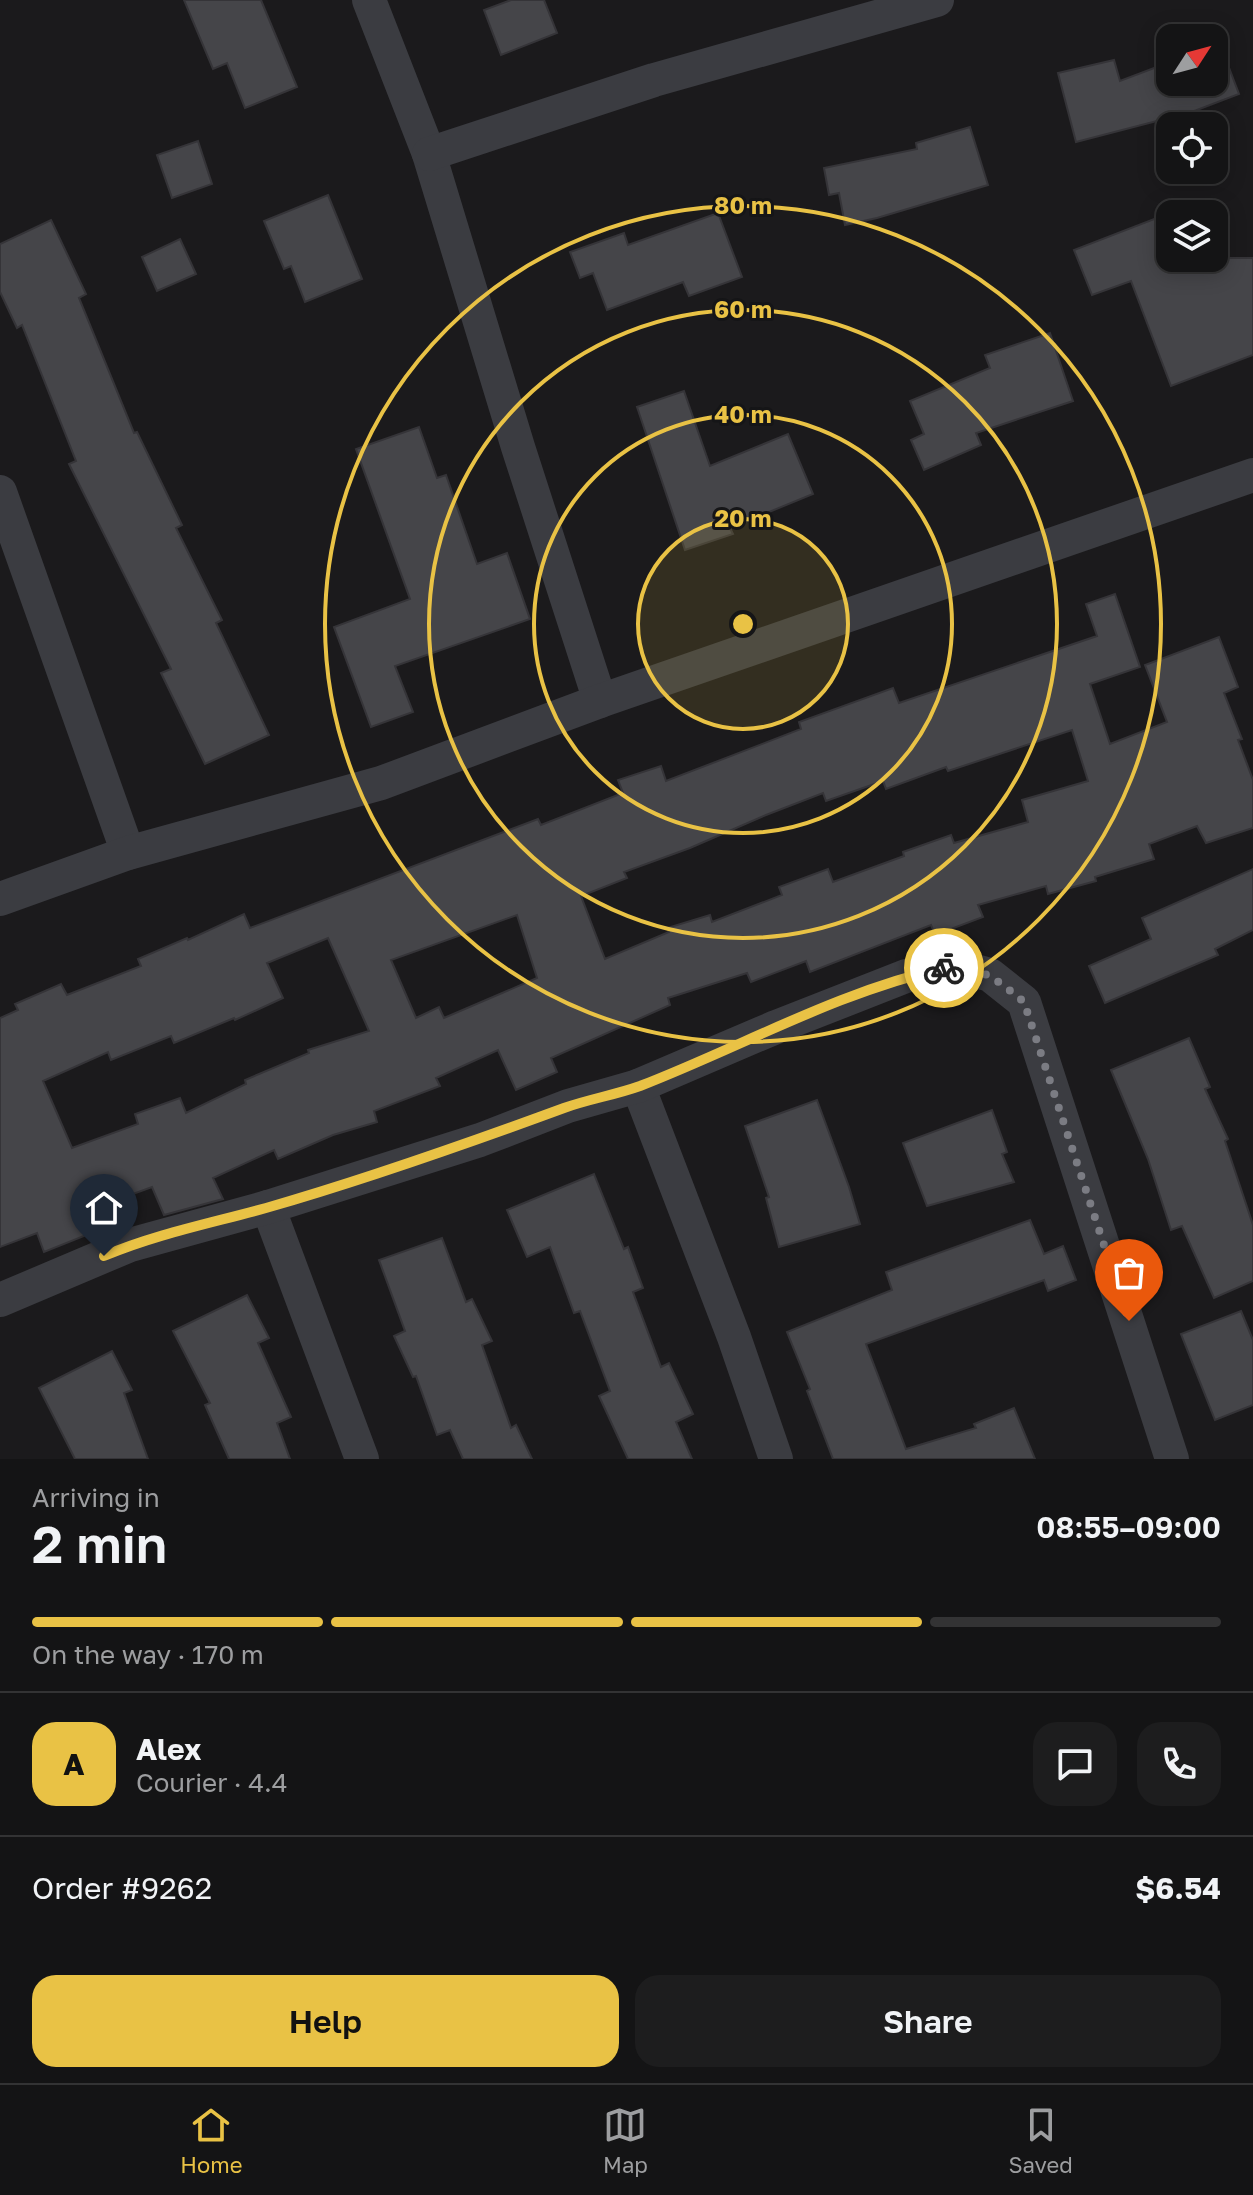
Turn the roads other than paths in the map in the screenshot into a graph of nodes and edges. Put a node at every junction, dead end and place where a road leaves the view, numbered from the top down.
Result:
1 (369, 0) edge
2 (937, 0) edge
3 (870, 9) edge
4 (429, 154) junction
5 (1250, 486) edge
6 (0, 492) edge
7 (600, 701) junction
8 (128, 853) junction
9 (0, 899) edge
10 (638, 1086) junction
11 (268, 1207) junction
12 (0, 1300) edge
13 (362, 1459) edge
14 (776, 1459) edge
15 (1172, 1459) edge

1 - 4 street
2 - 3 street
3 - 4 street
4 - 7 street
5 - 7 street
6 - 8 street
7 - 8 street
8 - 9 street
10 - 11 street
10 - 14 street
10 - 15 street
11 - 12 street
11 - 13 street

